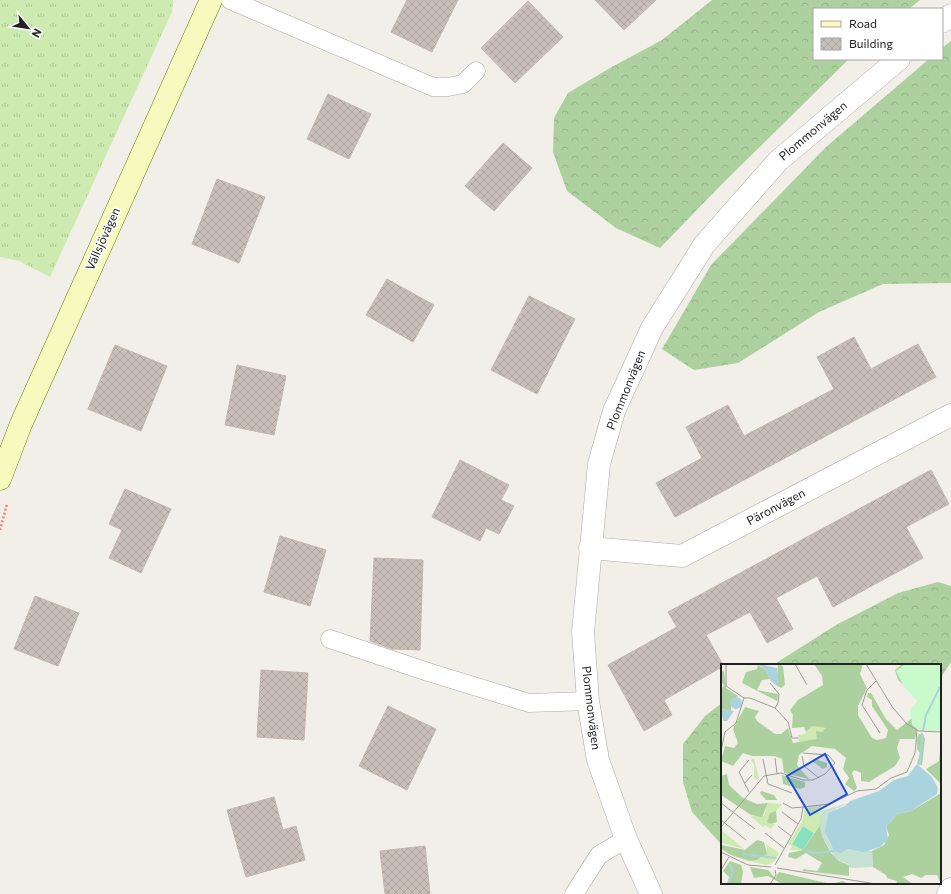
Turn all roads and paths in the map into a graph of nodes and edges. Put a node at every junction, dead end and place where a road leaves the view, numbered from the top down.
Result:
1 (211, 0) edge
2 (230, 0) edge
3 (951, 15) edge
4 (943, 21) edge
5 (898, 60) edge
6 (476, 71) dead end
7 (951, 415) edge
8 (0, 479) edge
9 (590, 548) junction
10 (330, 639) dead end
11 (588, 701) junction
12 (626, 839) junction
13 (951, 889) edge
14 (574, 894) edge
15 (651, 894) edge
16 (948, 894) edge

1 - 8 street, Vällsjövägen
2 - 6 lane
3 - 4 street
5 - 9 street, Plommonvägen
7 - 9 street, Päronvägen
9 - 11 street, Plommonvägen
10 - 11 lane
11 - 12 street, Plommonvägen
12 - 14 lane
12 - 15 street, Plommonvägen
13 - 16 street

